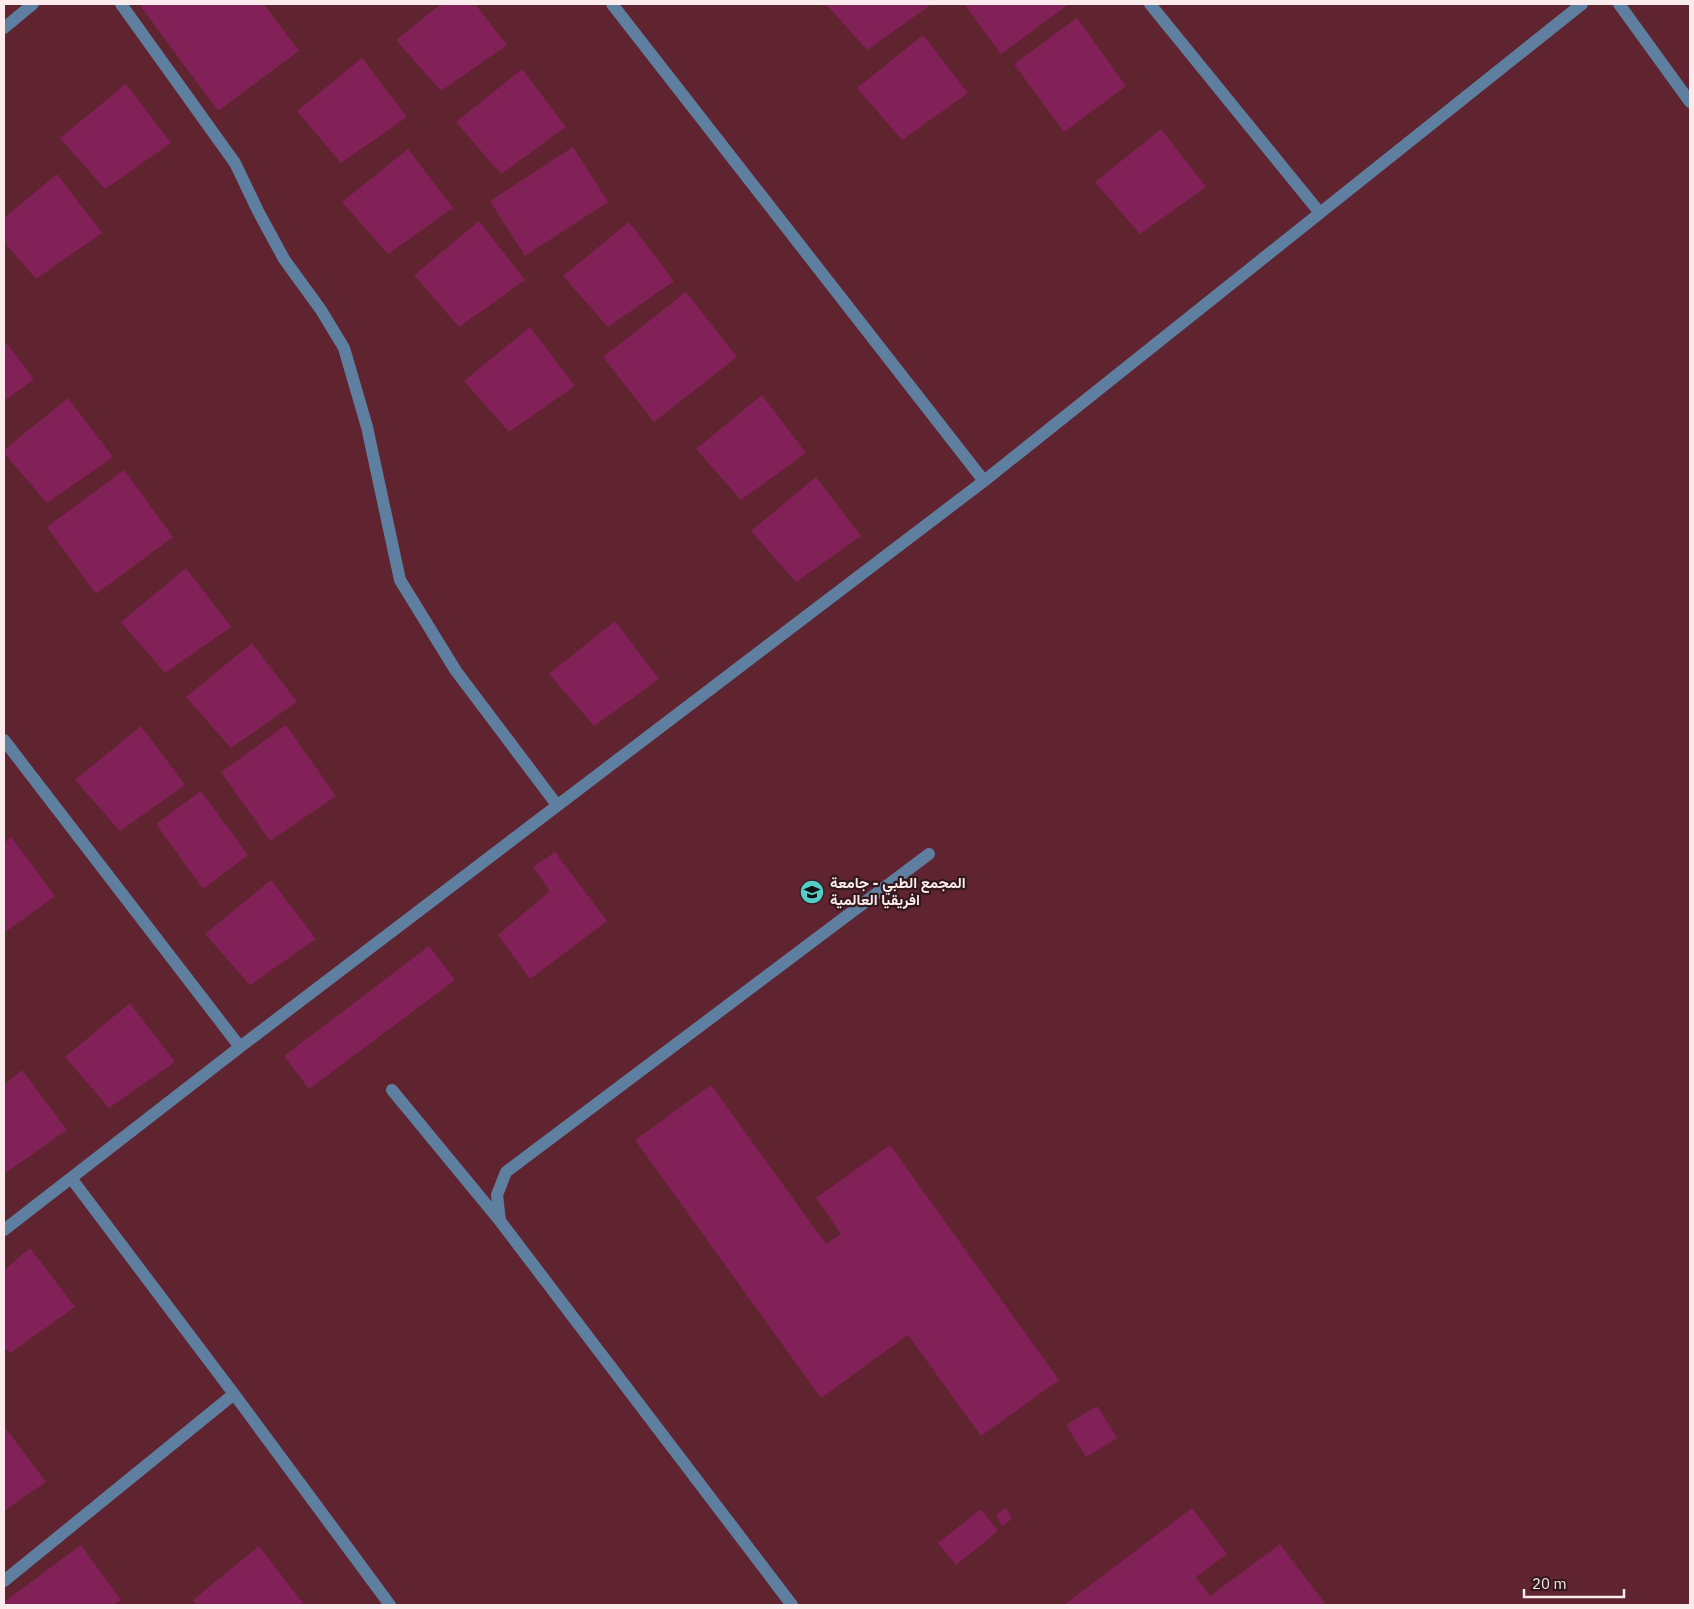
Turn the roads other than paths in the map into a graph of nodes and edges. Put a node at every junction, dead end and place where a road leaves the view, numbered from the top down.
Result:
1 (33, 4) edge
2 (121, 4) edge
3 (612, 4) edge
4 (1150, 4) edge
5 (1582, 4) edge
6 (1619, 4) edge
7 (4, 28) edge
8 (1690, 102) edge
9 (1320, 213) junction
10 (984, 480) junction
11 (4, 740) edge
12 (557, 805) junction
13 (929, 854) dead end
14 (240, 1047) junction
15 (392, 1090) dead end
16 (71, 1178) junction
17 (500, 1221) junction
18 (4, 1230) edge
19 (234, 1394) junction
20 (4, 1581) edge
21 (390, 1605) edge
22 (792, 1605) edge

1 - 7 street
2 - 12 street
3 - 10 street
4 - 9 street
5 - 9 street
6 - 8 street
9 - 10 street
10 - 12 street
11 - 14 street
12 - 14 street
13 - 17 street
14 - 16 street
15 - 17 street
16 - 18 street
16 - 19 street
17 - 22 street
19 - 20 street
19 - 21 street

